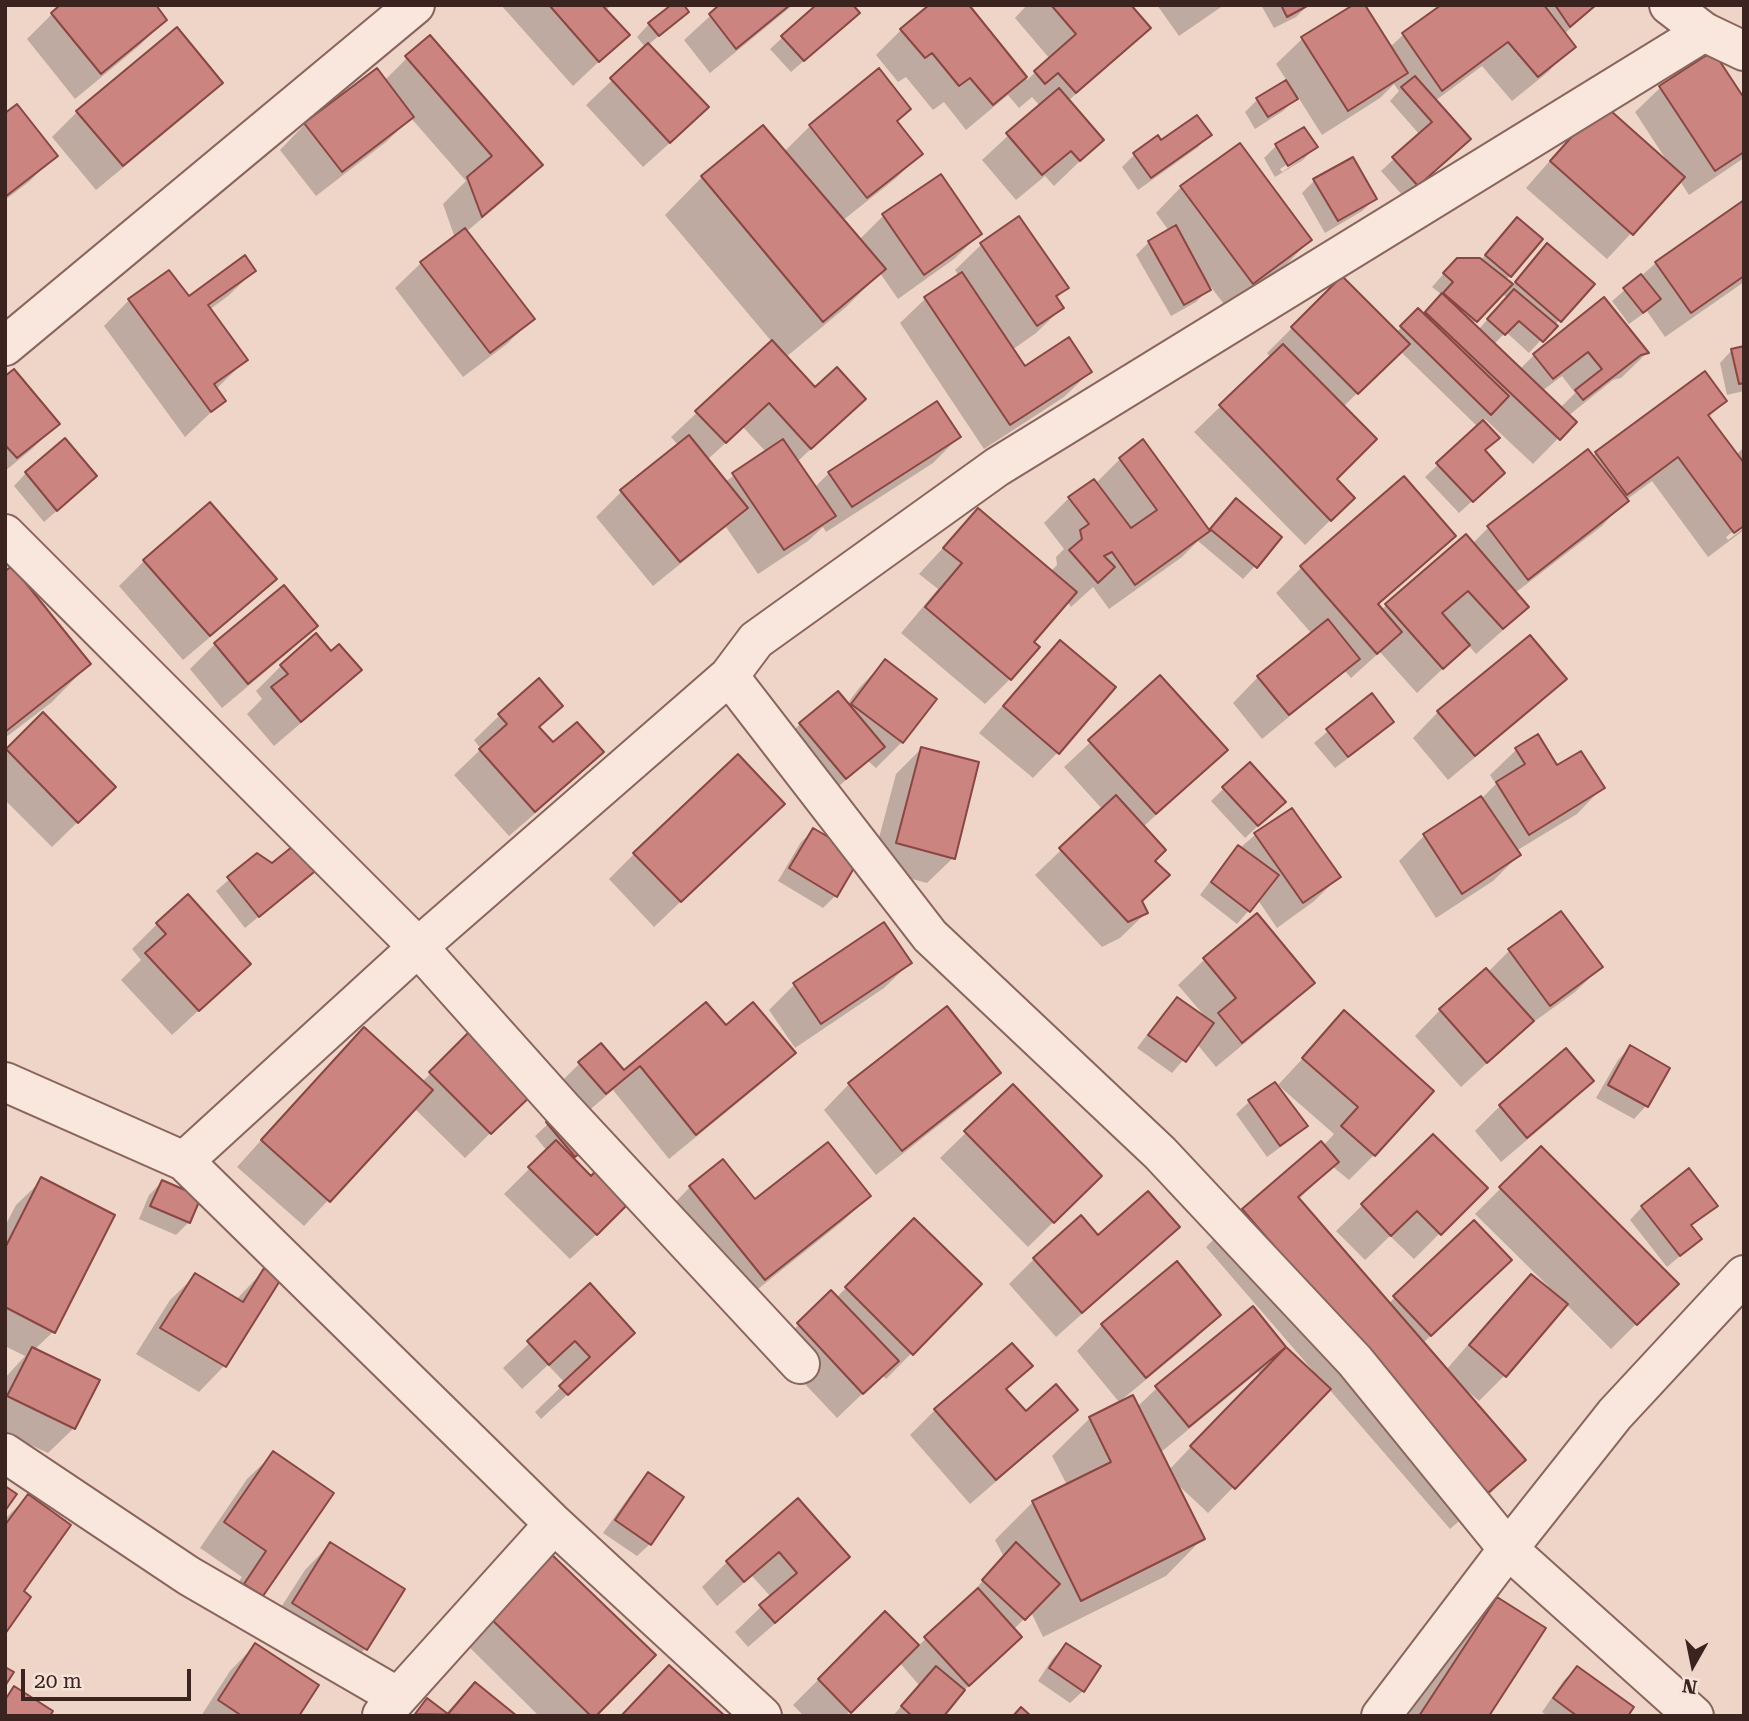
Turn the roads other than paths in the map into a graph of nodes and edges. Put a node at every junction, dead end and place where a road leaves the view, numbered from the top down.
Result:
1 (415, 5) edge
2 (1669, 5) edge
3 (1704, 32) junction
4 (1744, 51) edge
5 (5, 346) edge
6 (5, 534) edge
7 (729, 676) junction
8 (418, 947) junction
9 (5, 1082) edge
10 (184, 1161) junction
11 (1744, 1275) edge
12 (800, 1364) dead end
13 (5, 1453) edge
14 (554, 1524) junction
15 (1508, 1549) junction
16 (390, 1707) edge
17 (762, 1716) edge
18 (1381, 1716) edge
19 (1694, 1716) edge

1 - 5 street
2 - 3 street
3 - 4 street
3 - 7 street
6 - 8 street
7 - 8 street
7 - 15 street
8 - 10 street
8 - 12 street
9 - 10 street
10 - 14 street
11 - 15 street
13 - 16 street
14 - 16 street
14 - 17 street
15 - 18 street
15 - 19 street

